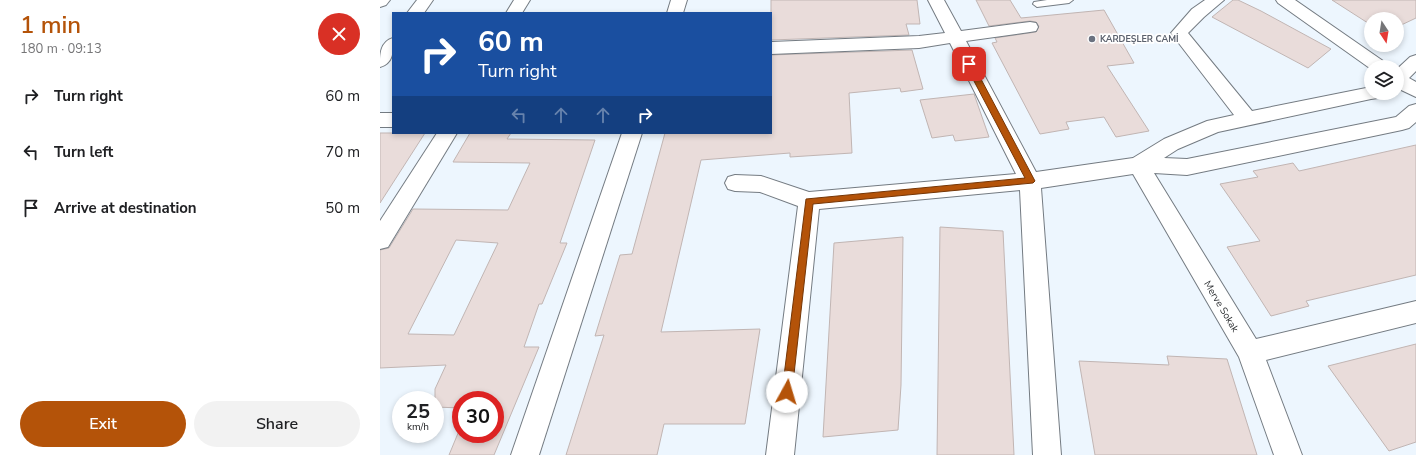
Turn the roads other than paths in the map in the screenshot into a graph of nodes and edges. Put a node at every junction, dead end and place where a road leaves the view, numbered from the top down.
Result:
1 (425, 0) edge
2 (522, 0) edge
3 (679, 0) edge
4 (936, 0) edge
5 (1069, 0) edge
6 (1216, 0) edge
7 (1284, 0) edge
8 (1037, 4) dead end
9 (417, 12) edge
10 (515, 12) edge
11 (675, 12) edge
12 (1030, 27) dead end
13 (955, 37) junction
14 (392, 45) edge
15 (772, 48) edge
16 (1370, 60) edge
17 (380, 61) edge
18 (1416, 61) edge
19 (1404, 72) edge
20 (1404, 83) edge
21 (1416, 91) edge
22 (1364, 94) edge
23 (1416, 111) edge
24 (1248, 119) junction
25 (380, 120) edge
26 (392, 120) edge
27 (446, 134) edge
28 (632, 134) edge
29 (1138, 165) junction
30 (1030, 181) junction
31 (735, 183) dead end
32 (809, 201) junction
33 (380, 240) edge
34 (1416, 312) edge
35 (1250, 352) junction
36 (525, 455) edge
37 (780, 455) edge
38 (1047, 455) edge
39 (1288, 455) edge

1 - 9 main road
2 - 10 main road
3 - 11 main road
4 - 13 main road
5 - 8 lane
6 - 24 main road
7 - 16 main road
12 - 13 main road
13 - 15 main road
13 - 30 main road
14 - 17 main road
18 - 19 main road
20 - 21 main road
22 - 24 main road
23 - 29 main road
24 - 29 main road
25 - 26 main road
27 - 33 main road
28 - 36 main road
29 - 30 main road
29 - 35 main road, Merve Sokak
30 - 32 main road
30 - 38 main road
31 - 32 main road
32 - 37 main road
34 - 35 main road
35 - 39 main road, Merve Sokak

